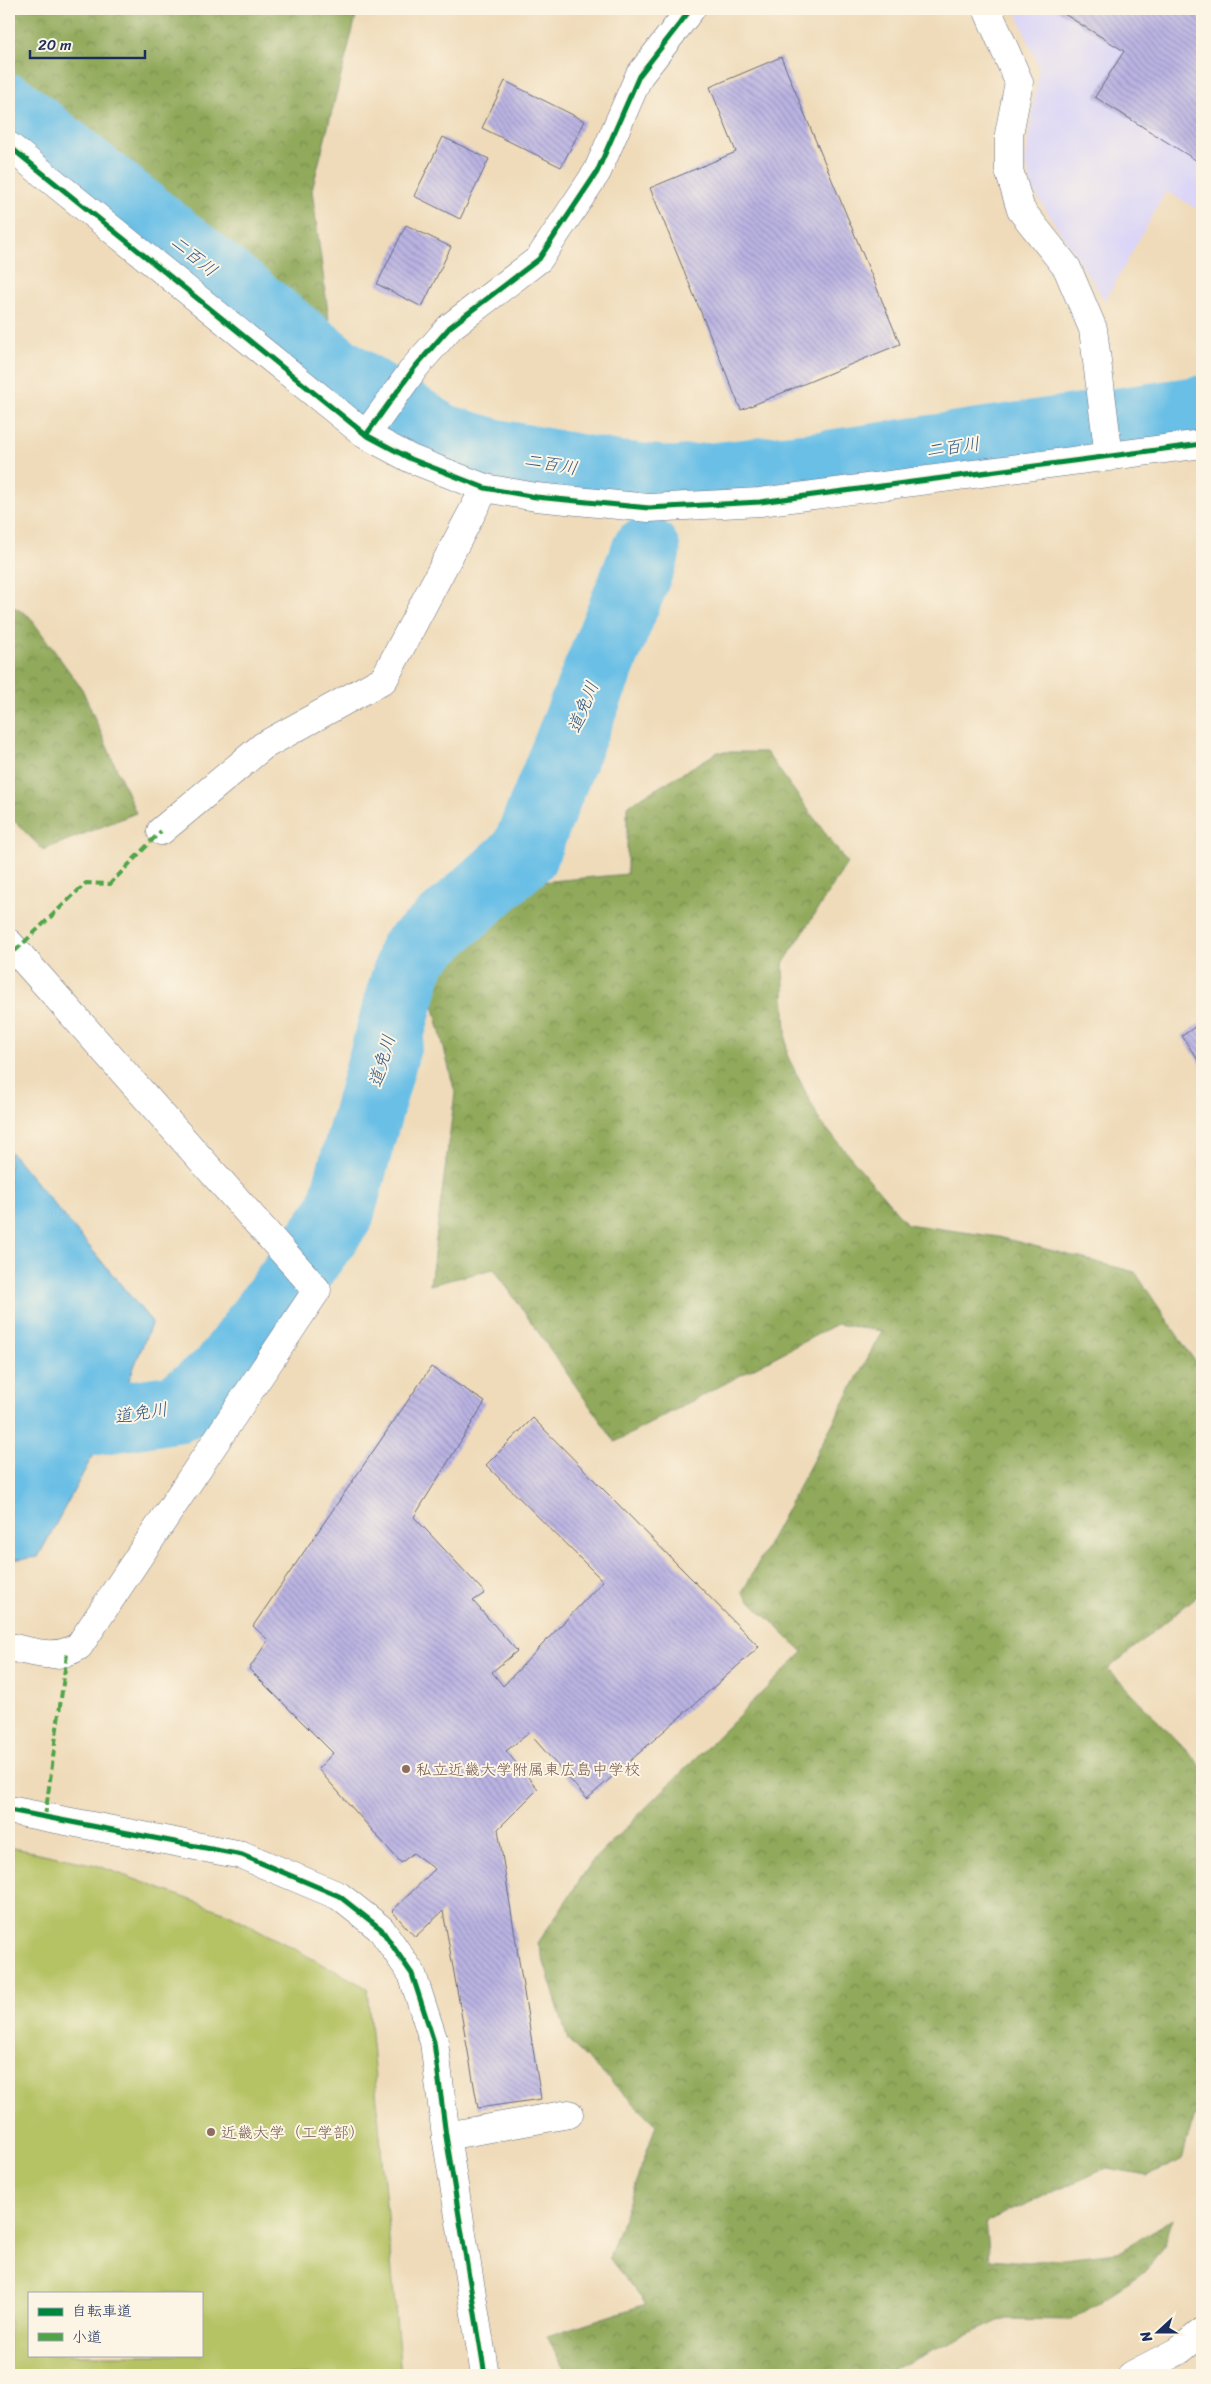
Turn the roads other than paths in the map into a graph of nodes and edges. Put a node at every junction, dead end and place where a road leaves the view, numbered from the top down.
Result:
1 (691, 9) edge
2 (987, 9) edge
3 (9, 146) edge
4 (366, 435) junction
5 (1202, 444) edge
6 (1109, 457) junction
7 (485, 488) junction
8 (161, 831) dead end
9 (9, 943) edge
10 (9, 1647) edge
11 (9, 1810) edge
12 (570, 2114) dead end
13 (446, 2136) junction
14 (1202, 2332) edge
15 (485, 2375) edge
16 (1132, 2375) edge

1 - 4 street
2 - 6 street
3 - 4 street
4 - 7 street
5 - 6 street
6 - 7 street
7 - 8 street
9 - 10 street
11 - 13 street
12 - 13 street
13 - 15 street
14 - 16 street

